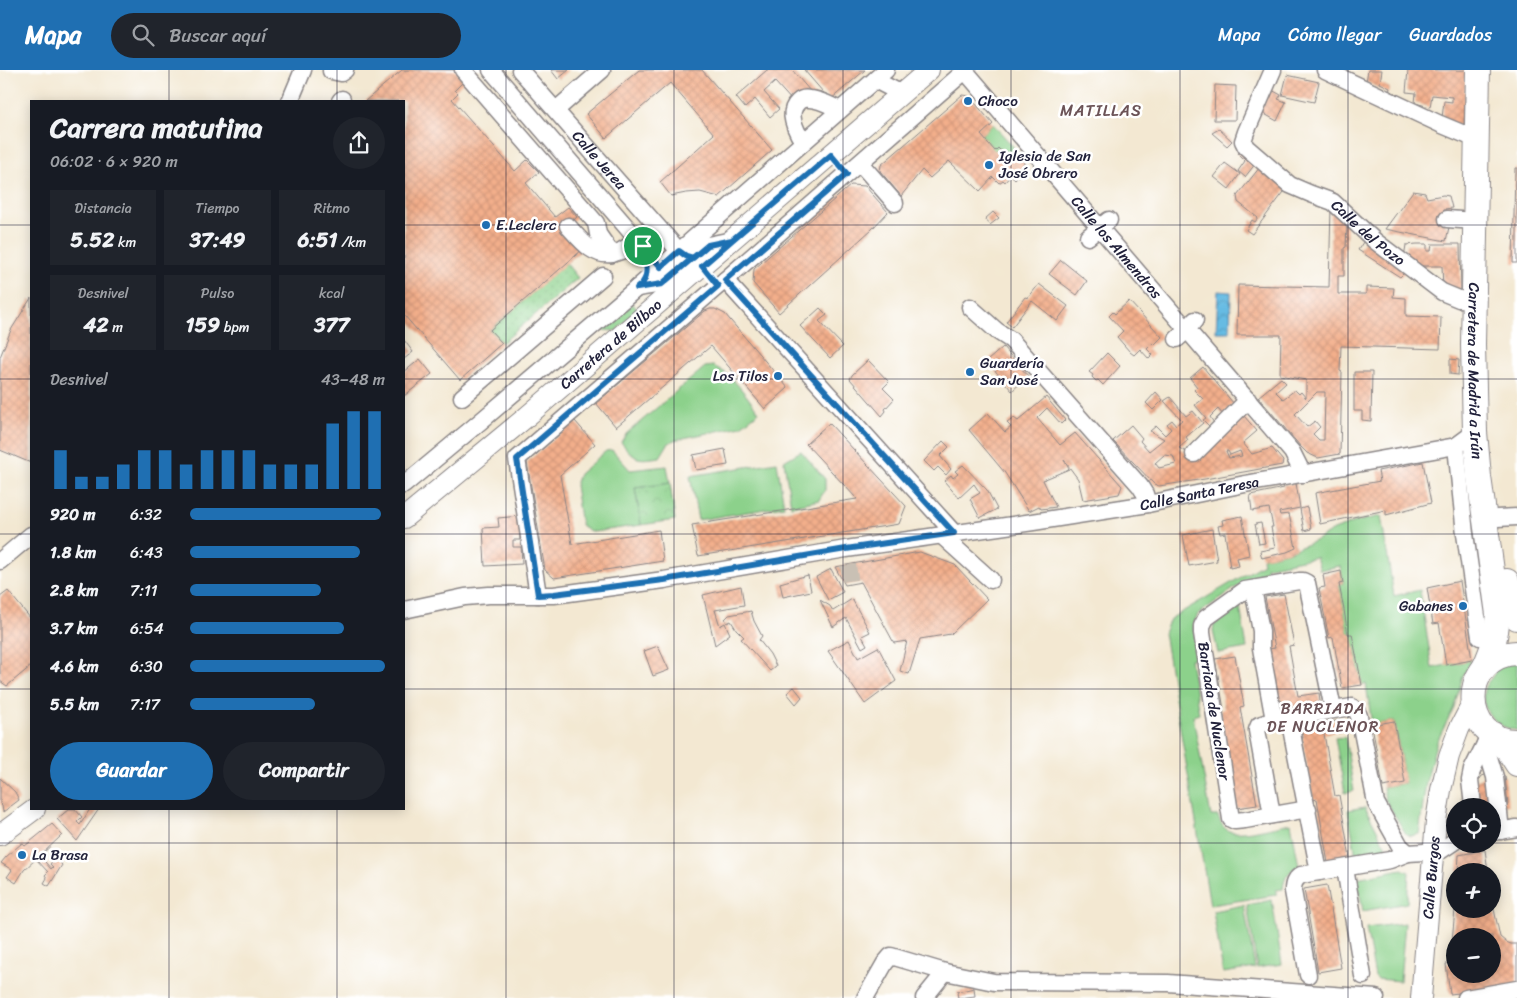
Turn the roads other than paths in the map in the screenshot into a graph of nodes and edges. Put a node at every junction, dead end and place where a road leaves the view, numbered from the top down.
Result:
1 (304, 70) edge
2 (345, 70) edge
3 (464, 70) edge
4 (491, 70) edge
5 (520, 70) edge
6 (602, 70) edge
7 (929, 70) edge
8 (1273, 70) edge
9 (1325, 70) edge
10 (1478, 70) edge
11 (1489, 70) edge
12 (331, 71) edge
13 (966, 71) edge
14 (880, 75) edge
15 (902, 94) junction
16 (290, 100) edge
17 (556, 110) junction
18 (840, 110) junction
19 (1476, 139) junction
20 (803, 142) junction
21 (831, 155) junction
22 (860, 163) junction
23 (847, 174) junction
24 (895, 203) dead end
25 (1447, 219) dead end
26 (1475, 221) junction
27 (568, 226) dead end
28 (641, 243) junction
29 (612, 254) junction
30 (691, 258) junction
31 (668, 270) junction
32 (603, 276) dead end
33 (722, 283) junction
34 (640, 285) junction
35 (1473, 300) junction
36 (970, 307) dead end
37 (462, 397) dead end
38 (1248, 400) junction
39 (1465, 439) junction
40 (1194, 454) dead end
41 (1303, 474) junction
42 (405, 484) edge
43 (1148, 504) junction
44 (405, 517) edge
45 (1507, 518) edge
46 (947, 534) junction
47 (30, 536) edge
48 (0, 561) edge
49 (992, 580) dead end
50 (1253, 588) junction
51 (538, 595) junction
52 (407, 608) edge
53 (1517, 618) edge
54 (1480, 637) dead end
55 (1517, 653) edge
56 (1484, 668) junction
57 (1473, 702) junction
58 (1333, 710) junction
59 (1282, 719) junction
60 (1489, 736) junction
61 (1517, 741) edge
62 (1517, 764) edge
63 (1472, 798) edge
64 (1308, 809) junction
65 (34, 810) edge
66 (1272, 815) junction
67 (1503, 830) edge
68 (0, 835) edge
69 (1446, 846) edge
70 (1433, 852) junction
71 (1408, 853) junction
72 (1345, 868) junction
73 (1319, 872) junction
74 (927, 968) junction
75 (944, 972) junction
76 (1308, 976) dead end
77 (1363, 976) dead end
78 (1517, 989) edge
79 (866, 998) edge
80 (916, 998) edge
81 (924, 998) edge
82 (1376, 998) edge
83 (1421, 998) edge
84 (1466, 998) edge

1 - 16 street
2 - 12 street
3 - 29 street
4 - 28 street, Calle Jerea
5 - 17 street, Calle Jerea
6 - 17 street
7 - 15 main road, Carretera de Bilbao
8 - 35 street, Calle del Pozo
9 - 19 street
10 - 19 highway, Carretera de Madrid a Irún
11 - 45 highway, Carretera de Madrid a Irún
13 - 22 street
13 - 38 street, Calle los Almendros
14 - 15 street
14 - 18 street, Carretera de Bilbao
15 - 21 main road, Carretera de Bilbao
17 - 30 street, Calle Jerea
18 - 20 street, Carretera de Bilbao
18 - 20 street
19 - 26 highway, Carretera de Madrid a Irún
20 - 30 street, Carretera de Bilbao
21 - 23 street
21 - 30 main road, Carretera de Bilbao
22 - 23 street
22 - 24 street
23 - 33 street
25 - 26 street
26 - 35 highway, Carretera de Madrid a Irún
27 - 29 street
28 - 29 street
28 - 31 street, Calle Jerea
28 - 34 street
30 - 31 street
30 - 33 street, Calle Jerea
30 - 44 main road, Carretera de Bilbao
31 - 34 street
32 - 37 street
33 - 46 street, Calle Jerea
33 - 51 street
34 - 42 street, Carretera de Bilbao
35 - 39 highway, Carretera de Madrid a Irún
36 - 43 street
38 - 40 street
38 - 41 street, Calle los Almendros
39 - 41 street, Calle Santa Teresa
39 - 54 street, Carretera de Madrid a Irún
39 - 56 highway, Carretera de Madrid a Irún
41 - 43 street, Calle Santa Teresa
43 - 46 street, Calle Santa Teresa
45 - 53 highway, Carretera de Madrid a Irún
46 - 49 street
46 - 51 street, Calle Santa Teresa
47 - 48 street
50 - 58 street, Barriada de Nuclenor
50 - 59 street
50 - 66 street, Barriada de Nuclenor
51 - 52 street, Calle Santa Teresa
55 - 56 highway
56 - 57 highway, Carretera de Madrid a Irún
57 - 60 highway
57 - 70 main road, Calle Burgos
58 - 59 street
58 - 71 street
59 - 64 street
59 - 66 street
60 - 61 highway
60 - 62 highway
60 - 63 street
60 - 67 street
64 - 66 street, Barriada de Nuclenor
64 - 73 street
65 - 68 main road
69 - 70 street
70 - 71 street
70 - 83 main road, Calle Burgos
71 - 72 street
72 - 73 street
72 - 77 street
73 - 76 street
74 - 75 street
74 - 79 street
74 - 80 street
75 - 81 street
75 - 82 street
78 - 84 street

